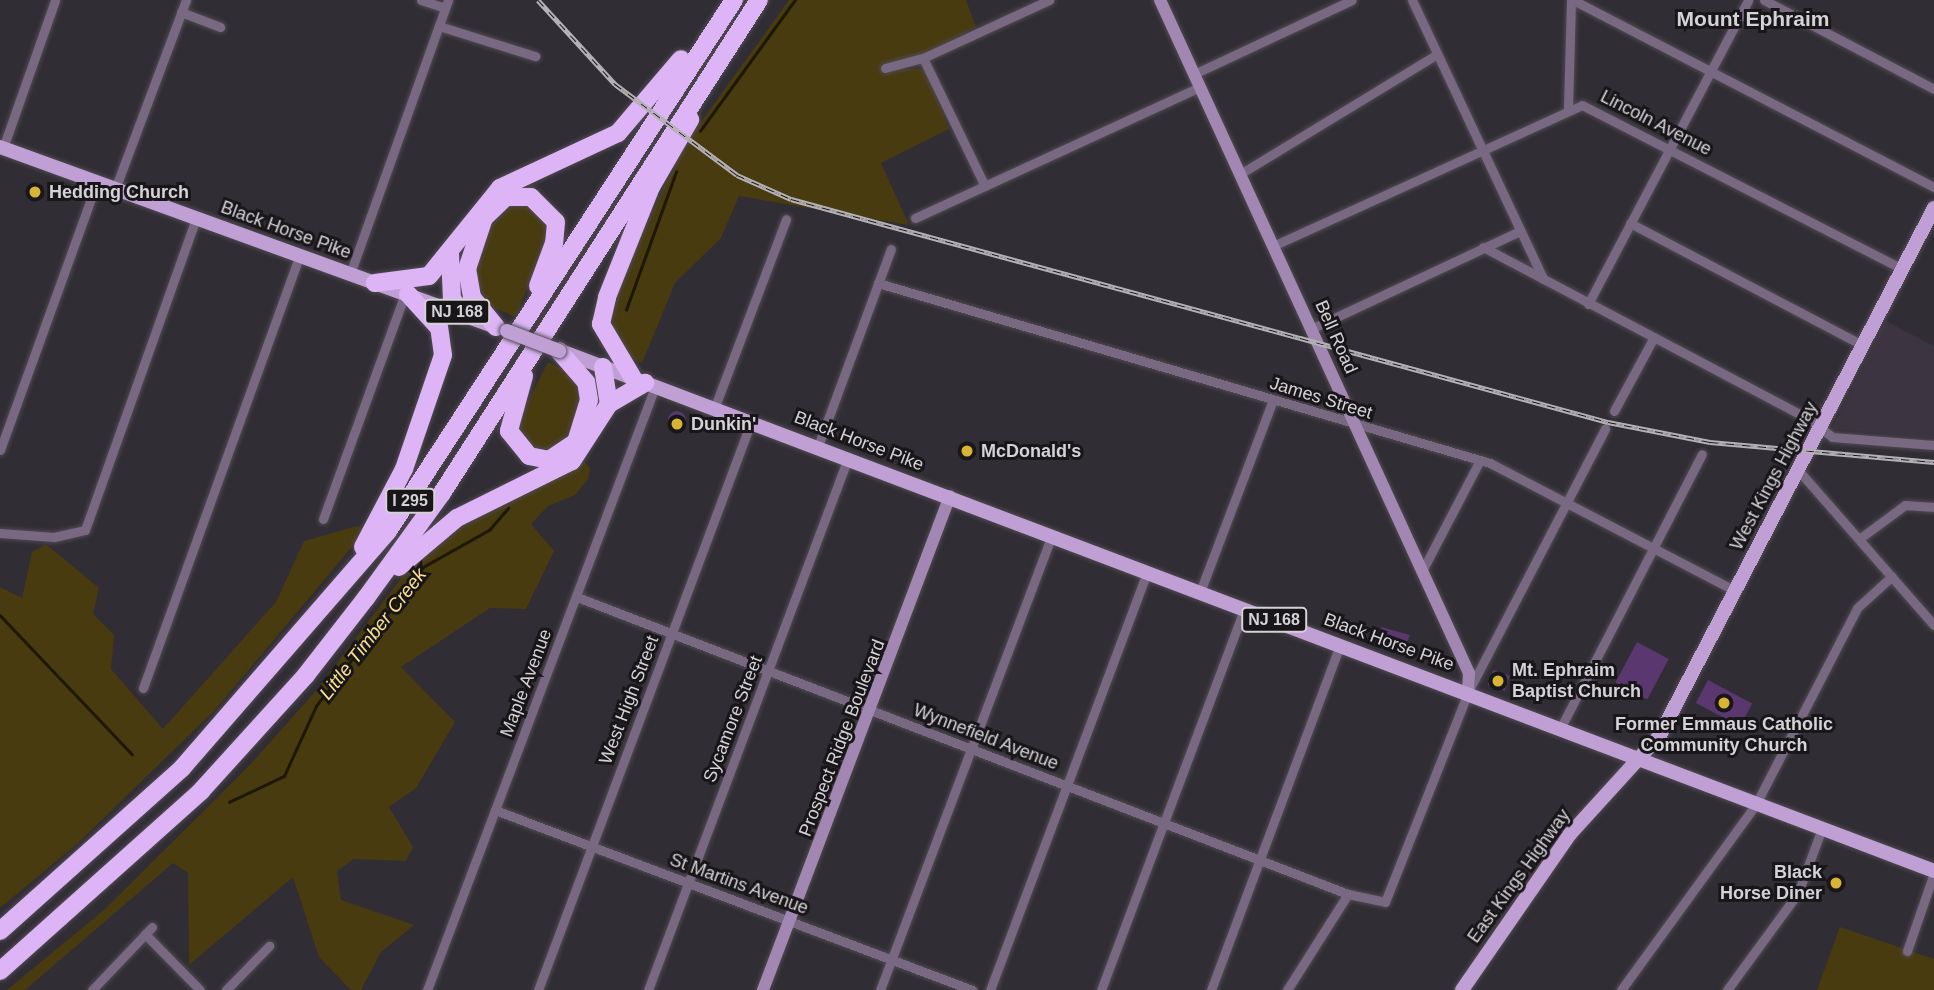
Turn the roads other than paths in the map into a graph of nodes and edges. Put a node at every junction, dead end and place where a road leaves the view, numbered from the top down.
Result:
1 (55, 0) edge
2 (186, 0) edge
3 (421, 0) edge
4 (724, 0) edge
5 (734, 0) edge
6 (759, 0) edge
7 (1049, 0) edge
8 (1160, 0) edge
9 (1352, 0) edge
10 (1412, 0) edge
11 (1572, 0) edge
12 (1748, 0) edge
13 (1764, 0) edge
14 (447, 4) edge
15 (181, 12) junction
16 (439, 26) junction
17 (220, 27) dead end
18 (1437, 54) junction
19 (535, 56) dead end
20 (923, 58) junction
21 (886, 68) dead end
22 (1710, 71) junction
23 (1194, 74) junction
24 (1200, 87) junction
25 (1934, 89) edge
26 (1568, 108) junction
27 (1669, 146) junction
28 (1, 148) edge
29 (1482, 152) junction
30 (1240, 174) junction
31 (97, 182) junction
32 (985, 186) junction
33 (1934, 187) edge
34 (116, 189) junction
35 (1934, 208) edge
36 (197, 218) junction
37 (915, 218) dead end
38 (786, 219) dead end
39 (1630, 223) junction
40 (1520, 231) junction
41 (455, 244) junction
42 (1275, 245) junction
43 (1483, 247) junction
44 (891, 248) dead end
45 (300, 255) junction
46 (1903, 270) junction
47 (350, 274) junction
48 (1543, 279) junction
49 (375, 283) junction
50 (878, 283) junction
51 (406, 294) junction
52 (1588, 304) junction
53 (464, 315) junction
54 (553, 315) junction
55 (1313, 328) junction
56 (501, 329) junction
57 (1654, 337) junction
58 (1864, 346) junction
59 (559, 351) junction
60 (603, 367) junction
61 (489, 378) junction
62 (644, 383) junction
63 (1273, 400) junction
64 (609, 404) junction
65 (715, 409) junction
66 (1614, 411) dead end
67 (751, 422) junction
68 (1356, 425) junction
69 (1605, 429) dead end
70 (1820, 431) junction
71 (818, 446) junction
72 (1934, 446) edge
73 (0, 450) edge
74 (1702, 454) dead end
75 (848, 458) junction
76 (1480, 460) junction
77 (1799, 471) junction
78 (950, 496) junction
79 (1567, 503) junction
80 (1934, 507) edge
81 (323, 519) dead end
82 (0, 533) edge
83 (1052, 535) junction
84 (1859, 539) junction
85 (1654, 547) junction
86 (1422, 571) junction
87 (1147, 572) junction
88 (1892, 576) junction
89 (1736, 591) junction
90 (1200, 593) junction
91 (337, 595) junction
92 (577, 597) junction
93 (366, 598) junction
94 (1244, 610) junction
95 (1934, 625) edge
96 (671, 636) junction
97 (1340, 645) junction
98 (768, 672) junction
99 (143, 688) dead end
100 (1468, 692) junction
101 (872, 710) junction
102 (1561, 727) junction
103 (971, 748) junction
104 (1641, 758) junction
105 (1067, 785) junction
106 (1756, 804) junction
107 (495, 810) junction
108 (1164, 823) junction
109 (1822, 828) junction
110 (592, 847) junction
111 (1261, 858) junction
112 (1934, 872) edge
113 (688, 883) junction
114 (1348, 894) junction
115 (791, 918) junction
116 (0, 931) edge
117 (270, 946) dead end
118 (1907, 951) dead end
119 (892, 960) junction
120 (0, 971) edge
121 (92, 990) edge
122 (200, 990) edge
123 (226, 990) edge
124 (427, 990) edge
125 (538, 990) edge
126 (648, 990) edge
127 (763, 990) edge
128 (880, 990) edge
129 (972, 990) edge
130 (990, 990) edge
131 (1101, 990) edge
132 (1212, 990) edge
133 (1287, 990) edge
134 (1462, 990) edge
135 (1620, 990) edge
136 (1727, 990) edge

1 - 28 street
2 - 15 street
3 - 14 street
4 - 41 highway
5 - 61 highway, I 295
6 - 54 highway, I 295
6 - 62 highway
7 - 20 street
8 - 23 street, Bell Road
9 - 23 street
10 - 18 street
11 - 22 street
11 - 26 street
12 - 22 street
13 - 25 street
14 - 16 street
15 - 17 street
15 - 34 street
16 - 19 street
16 - 47 street
18 - 29 street
18 - 30 street
20 - 21 street
20 - 32 street
22 - 27 street
22 - 33 street
23 - 24 street, Bell Road
24 - 30 street, Bell Road
24 - 32 street
26 - 27 street, Lincoln Avenue
26 - 29 street
27 - 39 street
27 - 46 street, Lincoln Avenue
28 - 31 main road, Black Horse Pike / NJ 168
29 - 40 street
29 - 42 street
30 - 42 street, Bell Road
31 - 34 main road, Black Horse Pike / NJ 168
31 - 73 street
32 - 37 street
34 - 36 main road, Black Horse Pike / NJ 168
35 - 46 main road, West Kings Highway
36 - 45 main road, Black Horse Pike / NJ 168
36 - 82 street
38 - 65 street
39 - 52 street
39 - 58 street
40 - 43 street
40 - 48 street
41 - 49 highway
41 - 53 highway
42 - 55 street, Bell Road
43 - 48 street
43 - 55 street
44 - 50 street
45 - 47 main road, Black Horse Pike / NJ 168
45 - 99 street
46 - 58 main road, West Kings Highway
47 - 49 main road, Black Horse Pike / NJ 168
48 - 52 street
49 - 51 main road, Black Horse Pike / NJ 168
50 - 63 street, James Street
50 - 71 street
51 - 53 main road, Black Horse Pike / NJ 168
51 - 81 street
51 - 91 highway
52 - 57 street
53 - 56 main road, Black Horse Pike / NJ 168
54 - 59 highway
54 - 93 highway, I 295
55 - 68 street, Bell Road
56 - 59 main road, Black Horse Pike / NJ 168, bridge
56 - 61 highway
57 - 66 street
57 - 70 street
58 - 70 main road, West Kings Highway
59 - 60 main road, NJ 168
60 - 62 main road, NJ 168
60 - 64 highway
61 - 91 highway, I 295
62 - 64 highway
62 - 65 main road, Black Horse Pike / NJ 168
62 - 92 street, Maple Avenue
63 - 68 street, James Street
63 - 90 street
64 - 93 highway
65 - 67 main road, Black Horse Pike / NJ 168
67 - 71 main road, Black Horse Pike / NJ 168
67 - 96 street, West High Street
68 - 76 street, James Street
68 - 86 street, Bell Road
69 - 79 street
70 - 72 street
70 - 77 main road, West Kings Highway
71 - 75 main road, Black Horse Pike / NJ 168
74 - 85 street
75 - 78 main road, Black Horse Pike / NJ 168
75 - 98 street, Sycamore Street
76 - 79 street, James Street
76 - 86 street
77 - 84 street
77 - 89 main road, West Kings Highway
78 - 83 main road, Black Horse Pike / NJ 168
78 - 101 street, Prospect Ridge Boulevard
79 - 85 street, James Street
79 - 100 street
80 - 84 street
83 - 87 main road, Black Horse Pike / NJ 168
83 - 103 street
84 - 88 street
85 - 89 street, James Street
85 - 102 street
86 - 100 street, Bell Road
87 - 90 main road, Black Horse Pike / NJ 168
87 - 105 street
88 - 95 street
88 - 106 street
89 - 104 main road, West Kings Highway
90 - 94 main road, Black Horse Pike / NJ 168
91 - 116 highway, I 295
92 - 96 street, Wynnefield Avenue
92 - 107 street, Maple Avenue
93 - 120 highway, I 295
94 - 97 main road, Black Horse Pike / NJ 168
94 - 108 street
96 - 98 street, Wynnefield Avenue
96 - 110 street, West High Street
97 - 100 main road, Black Horse Pike / NJ 168
97 - 111 street
98 - 101 street, Wynnefield Avenue
98 - 113 street, Sycamore Street
100 - 102 main road, Black Horse Pike / NJ 168
100 - 114 street, Wynnefield Avenue
101 - 103 street, Wynnefield Avenue
101 - 115 street, Prospect Ridge Boulevard
102 - 104 main road, Black Horse Pike / NJ 168
103 - 105 street, Wynnefield Avenue
103 - 119 street
104 - 106 main road, Black Horse Pike / NJ 168
104 - 134 main road, East Kings Highway
105 - 108 street, Wynnefield Avenue
105 - 130 street
106 - 109 main road, Black Horse Pike / NJ 168
106 - 135 street
107 - 110 street, St Martins Avenue
107 - 124 street, Maple Avenue
108 - 111 street, Wynnefield Avenue
108 - 131 street
109 - 112 main road, Black Horse Pike / NJ 168
109 - 136 street
110 - 113 street, St Martins Avenue
110 - 125 street, West High Street
111 - 114 street, Wynnefield Avenue
111 - 132 street
112 - 118 street
113 - 115 street, St Martins Avenue
113 - 126 street, Sycamore Street
114 - 133 street
115 - 119 street, St Martins Avenue
115 - 127 street, Prospect Ridge Boulevard
117 - 123 street
119 - 128 street
119 - 129 street, St Martins Avenue
121 - 122 street

